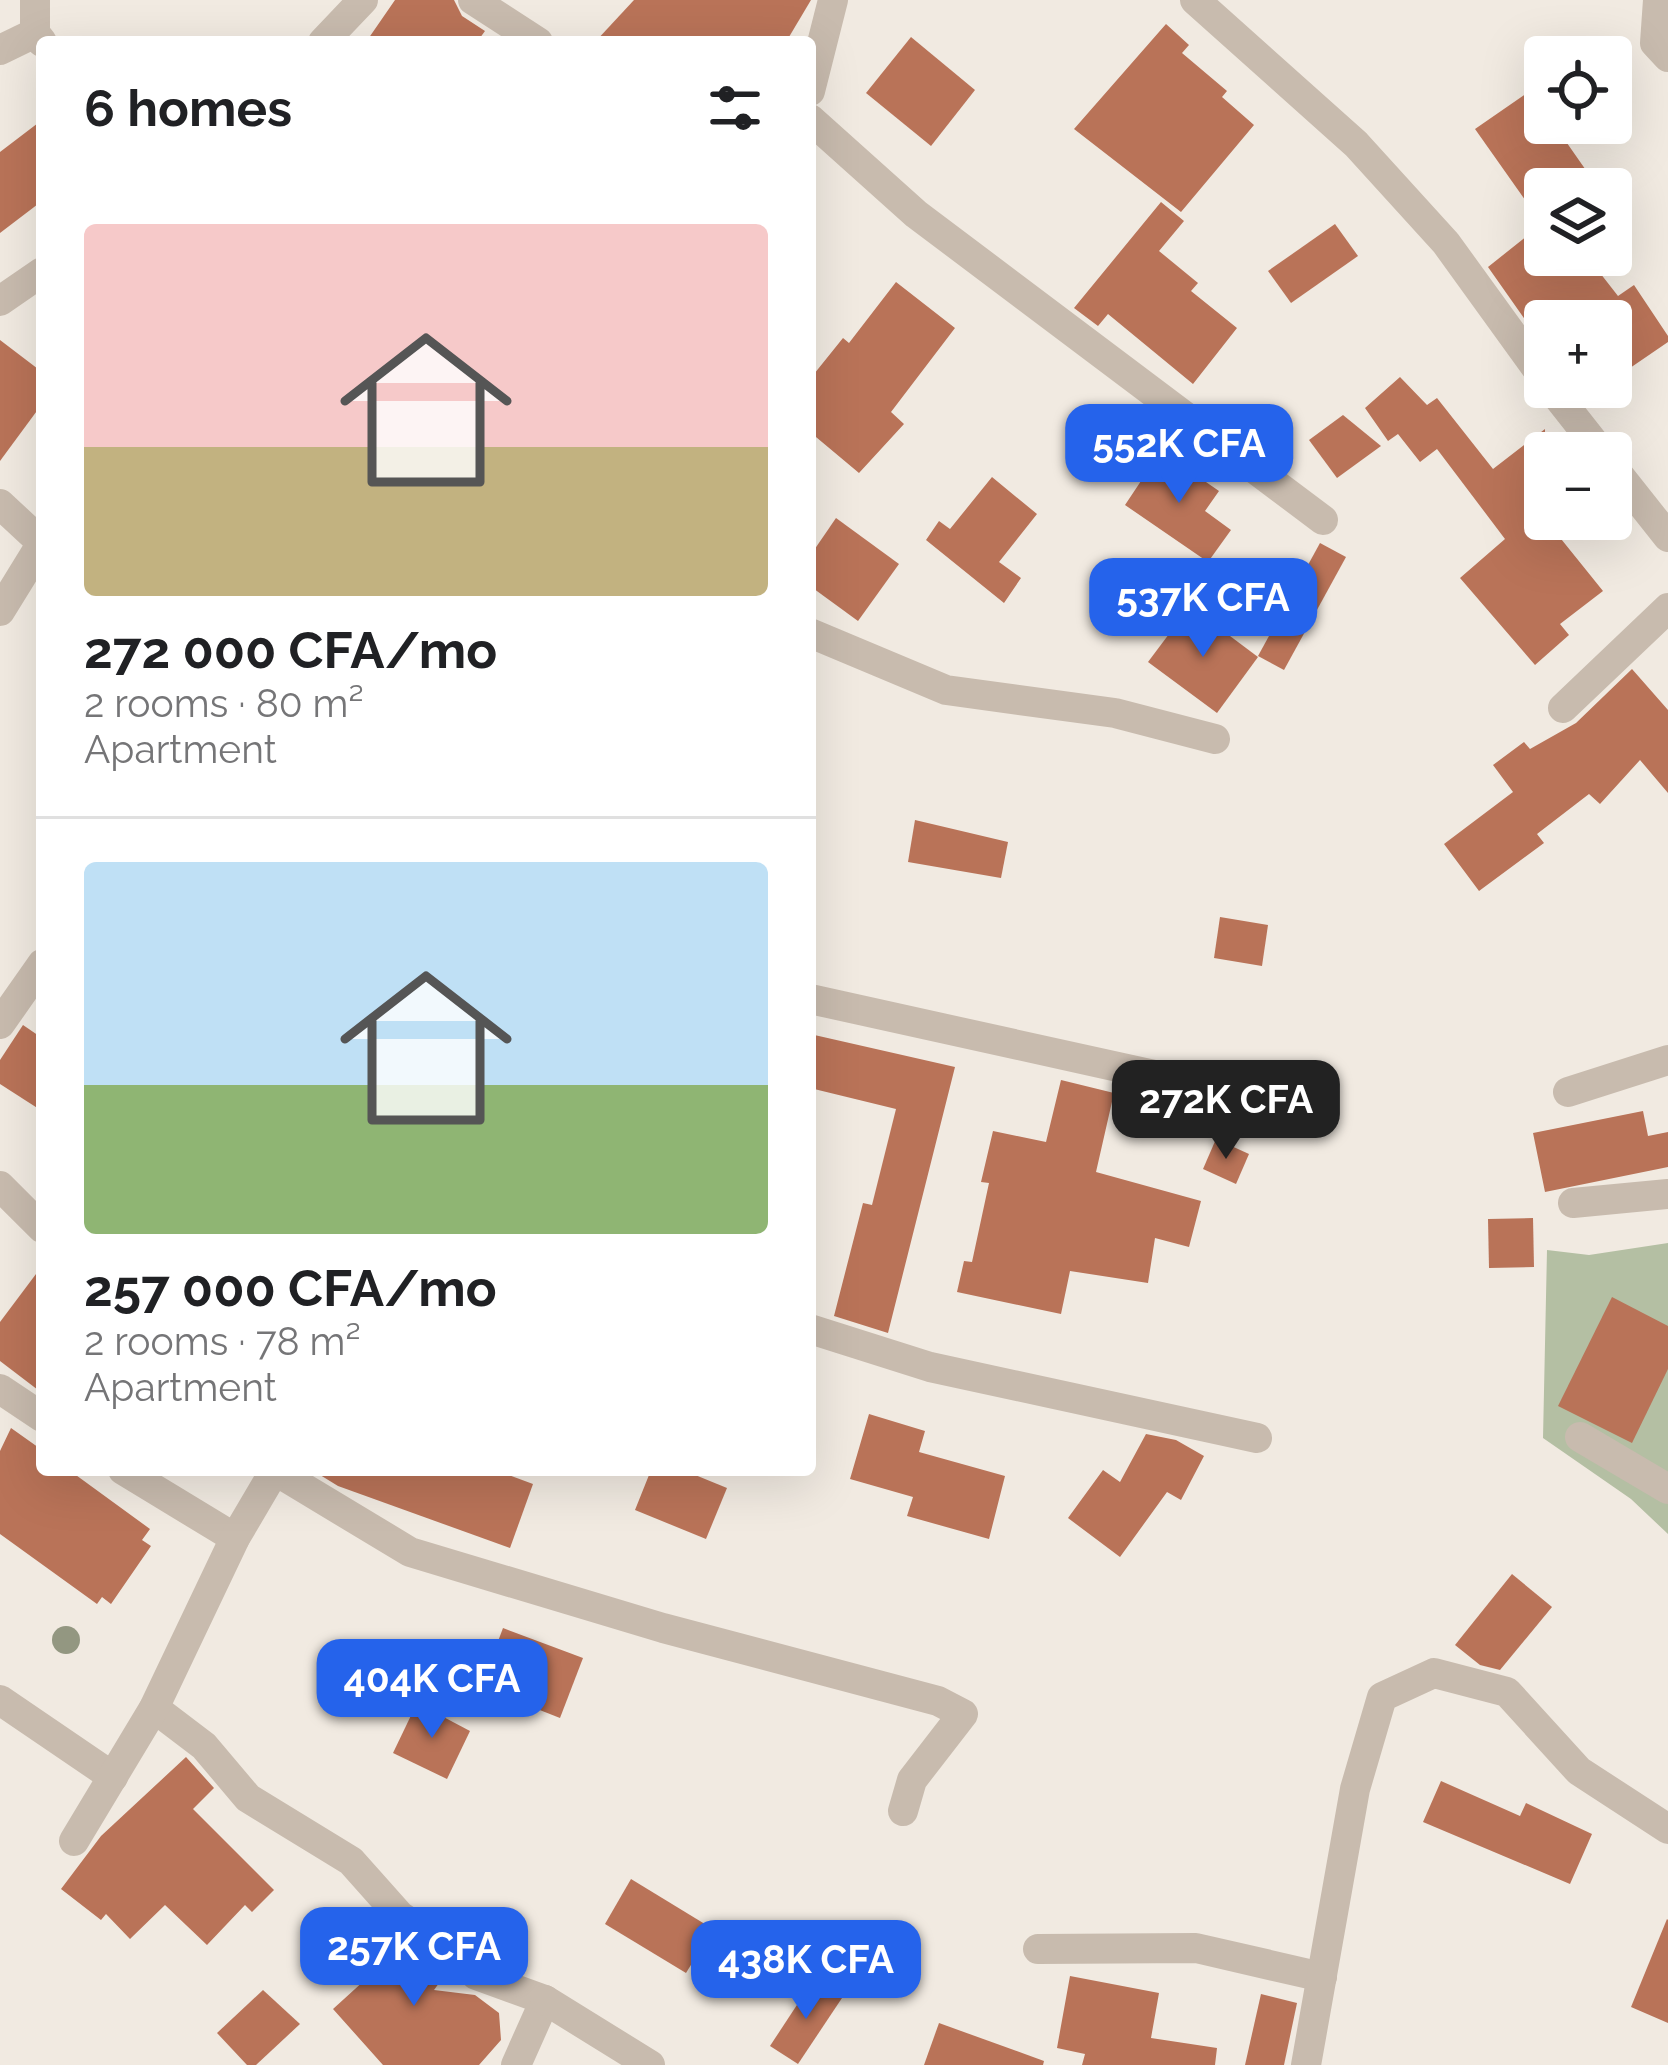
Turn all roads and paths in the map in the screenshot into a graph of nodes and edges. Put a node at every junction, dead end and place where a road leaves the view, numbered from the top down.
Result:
1 (35, 0) edge
2 (363, 0) edge
3 (473, 0) edge
4 (833, 0) edge
5 (1195, 0) edge
6 (1658, 0) edge
7 (39, 36) edge
8 (329, 36) edge
9 (529, 36) edge
10 (36, 38) edge
11 (0, 50) edge
12 (1668, 57) edge
13 (816, 68) edge
14 (816, 124) edge
15 (36, 276) edge
16 (0, 301) edge
17 (1524, 351) edge
18 (1567, 408) edge
19 (1586, 432) edge
20 (1632, 492) edge
21 (0, 504) edge
22 (1323, 520) dead end
23 (36, 537) edge
24 (1668, 538) edge
25 (36, 553) edge
26 (1668, 608) edge
27 (0, 611) edge
28 (816, 636) edge
29 (1563, 708) dead end
30 (1214, 739) dead end
31 (36, 973) edge
32 (816, 1000) edge
33 (0, 1024) edge
34 (1668, 1060) edge
35 (1213, 1088) dead end
36 (1568, 1092) dead end
37 (0, 1186) edge
38 (1668, 1194) edge
39 (1573, 1203) dead end
40 (36, 1222) edge
41 (816, 1331) edge
42 (0, 1389) edge
43 (36, 1413) edge
44 (1580, 1437) dead end
45 (1257, 1438) dead end
46 (133, 1476) edge
47 (271, 1476) edge
48 (284, 1476) edge
49 (1668, 1489) edge
50 (235, 1538) junction
51 (0, 1700) edge
52 (154, 1708) junction
53 (113, 1777) junction
54 (903, 1811) dead end
55 (1668, 1829) edge
56 (74, 1841) dead end
57 (1038, 1949) dead end
58 (1322, 1977) junction
59 (544, 2000) junction
60 (516, 2065) edge
61 (650, 2065) edge
62 (1306, 2065) edge

1 - 7 street
2 - 8 street
3 - 9 street
4 - 13 street
5 - 17 street
6 - 12 street
10 - 11 street
14 - 22 street
15 - 16 street
18 - 19 street
20 - 24 street
21 - 23 street
25 - 27 street
26 - 29 street
28 - 30 street
31 - 33 street
32 - 35 street
34 - 36 street
37 - 40 street
38 - 39 street
41 - 45 street
42 - 43 street
44 - 49 street
46 - 50 street
47 - 50 street
48 - 54 street
50 - 52 street
51 - 53 street
52 - 53 street
52 - 59 street
53 - 56 street
55 - 58 street
57 - 58 street
58 - 62 street
59 - 60 street
59 - 61 street

